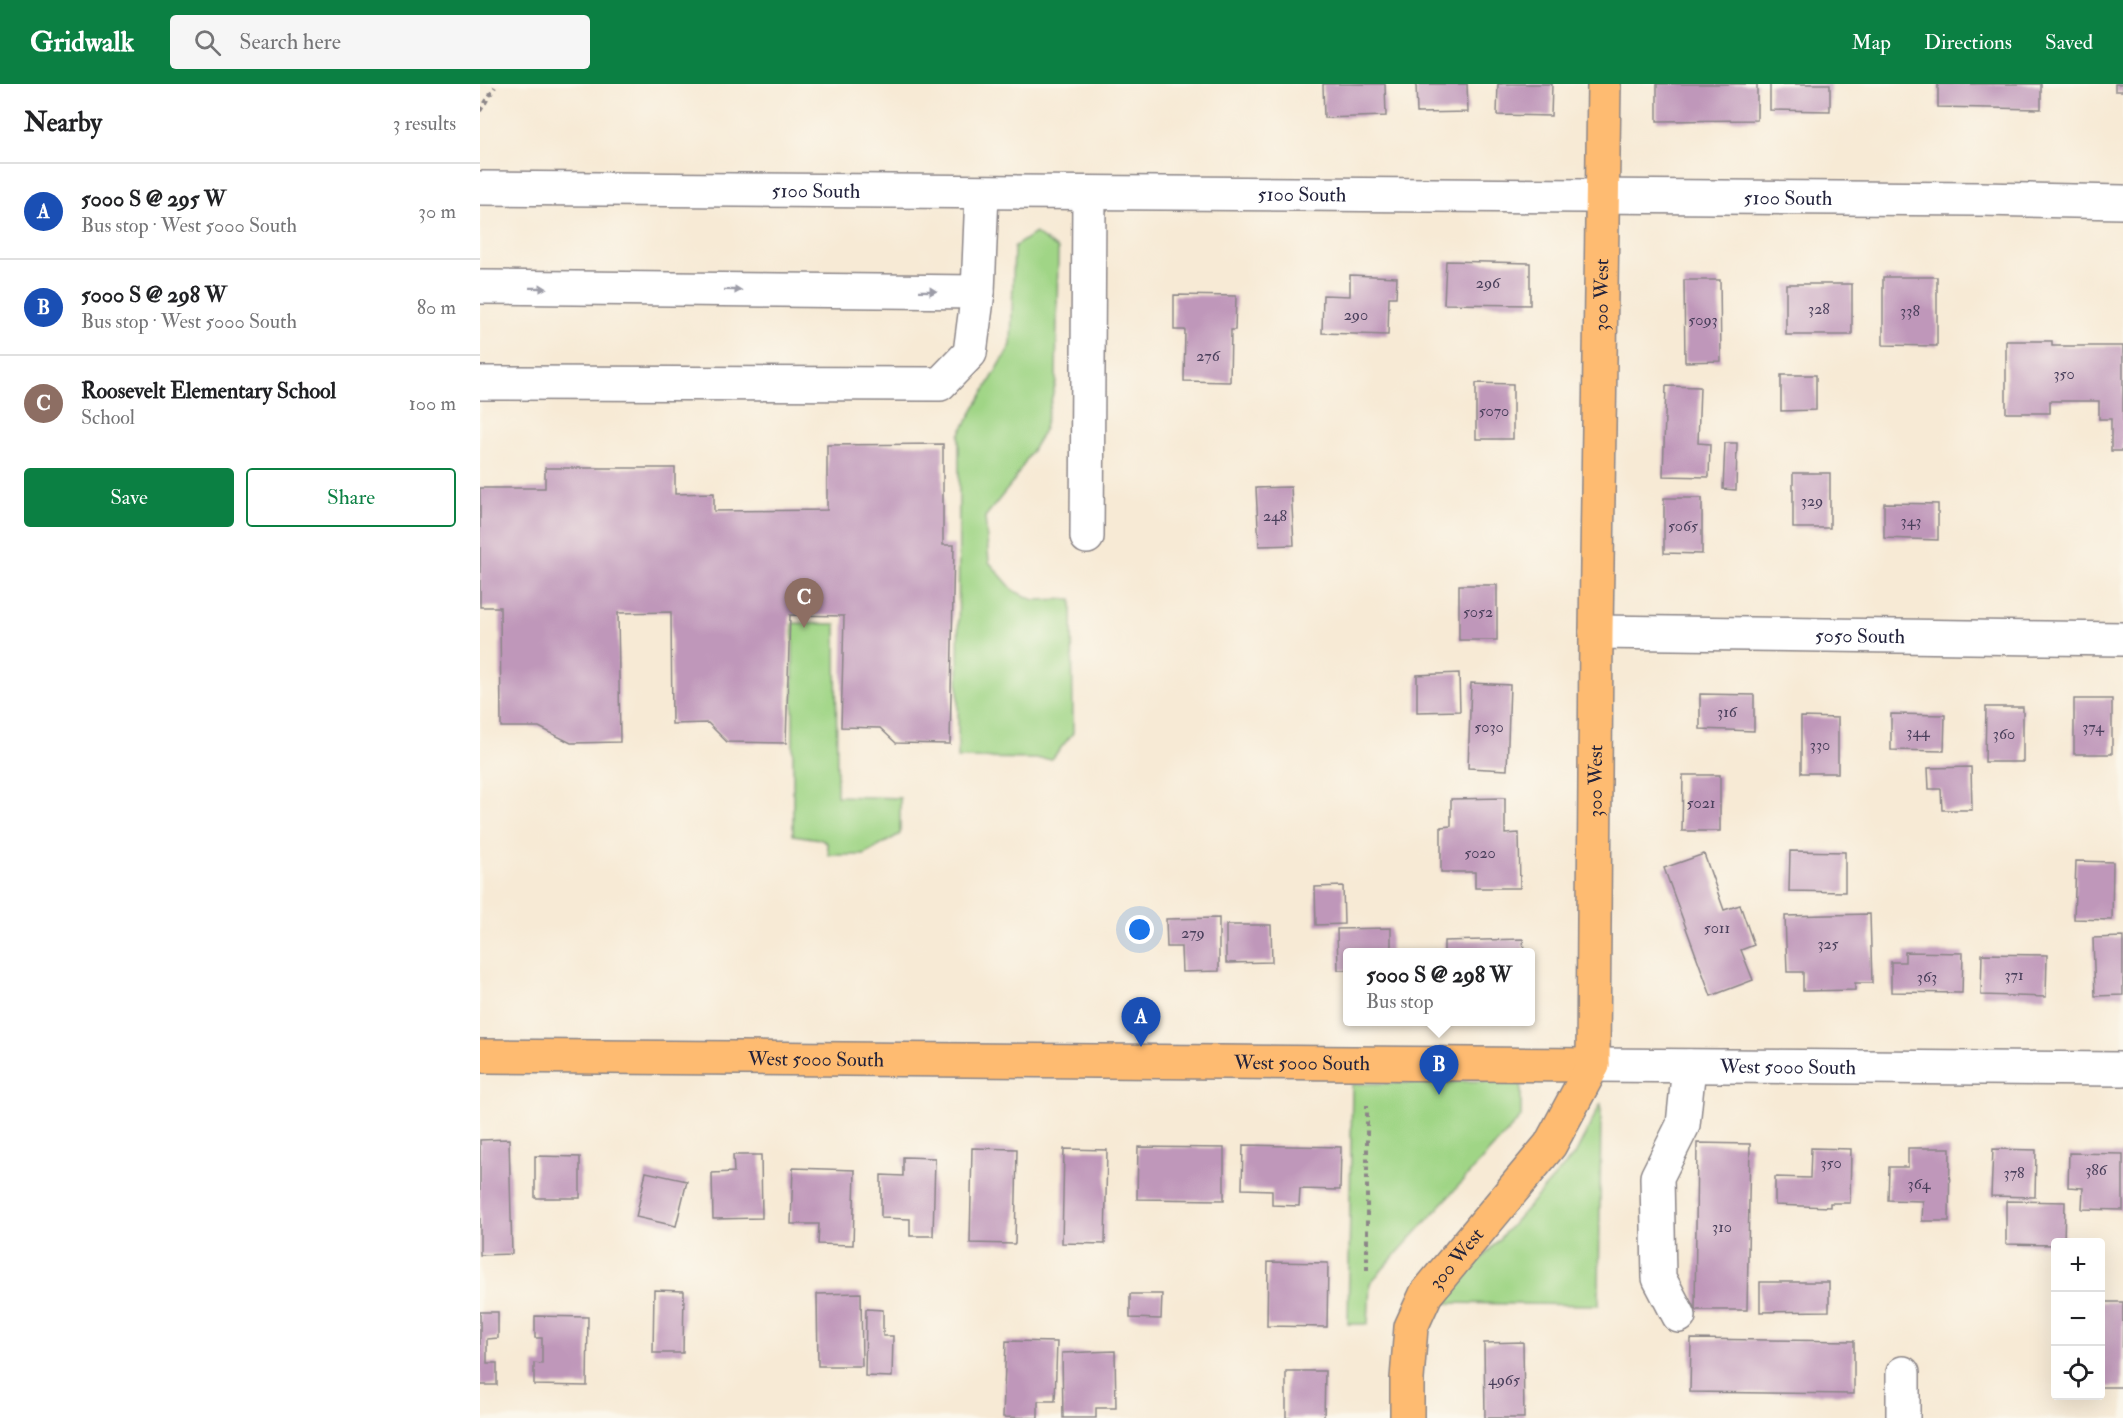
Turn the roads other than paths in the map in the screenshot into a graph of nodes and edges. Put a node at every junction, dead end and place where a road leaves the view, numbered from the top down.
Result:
1 (1604, 84) edge
2 (480, 188) edge
3 (982, 193) junction
4 (1089, 194) junction
5 (1604, 197) junction
6 (2123, 202) edge
7 (480, 287) edge
8 (978, 292) junction
9 (480, 383) edge
10 (1087, 537) dead end
11 (1596, 632) junction
12 (2123, 639) edge
13 (480, 1056) edge
14 (1593, 1065) junction
15 (1689, 1066) junction
16 (2123, 1069) edge
17 (1679, 1316) dead end
18 (1903, 1373) dead end
19 (1407, 1418) edge
20 (1903, 1418) edge

1 - 5 main road, 300 West
2 - 3 street, 5100 South
3 - 4 street, 5100 South
3 - 8 street
4 - 5 street, 5100 South
4 - 10 street
5 - 6 street, 5100 South
5 - 11 main road, 300 West
7 -> 8 street
8 - 9 street
11 - 12 street, 5050 South
11 - 14 main road, 300 West
13 - 14 main road, West 5000 South
14 - 15 street, West 5000 South
14 - 19 main road, 300 West
15 - 16 street, West 5000 South
15 - 17 street
18 - 20 street

